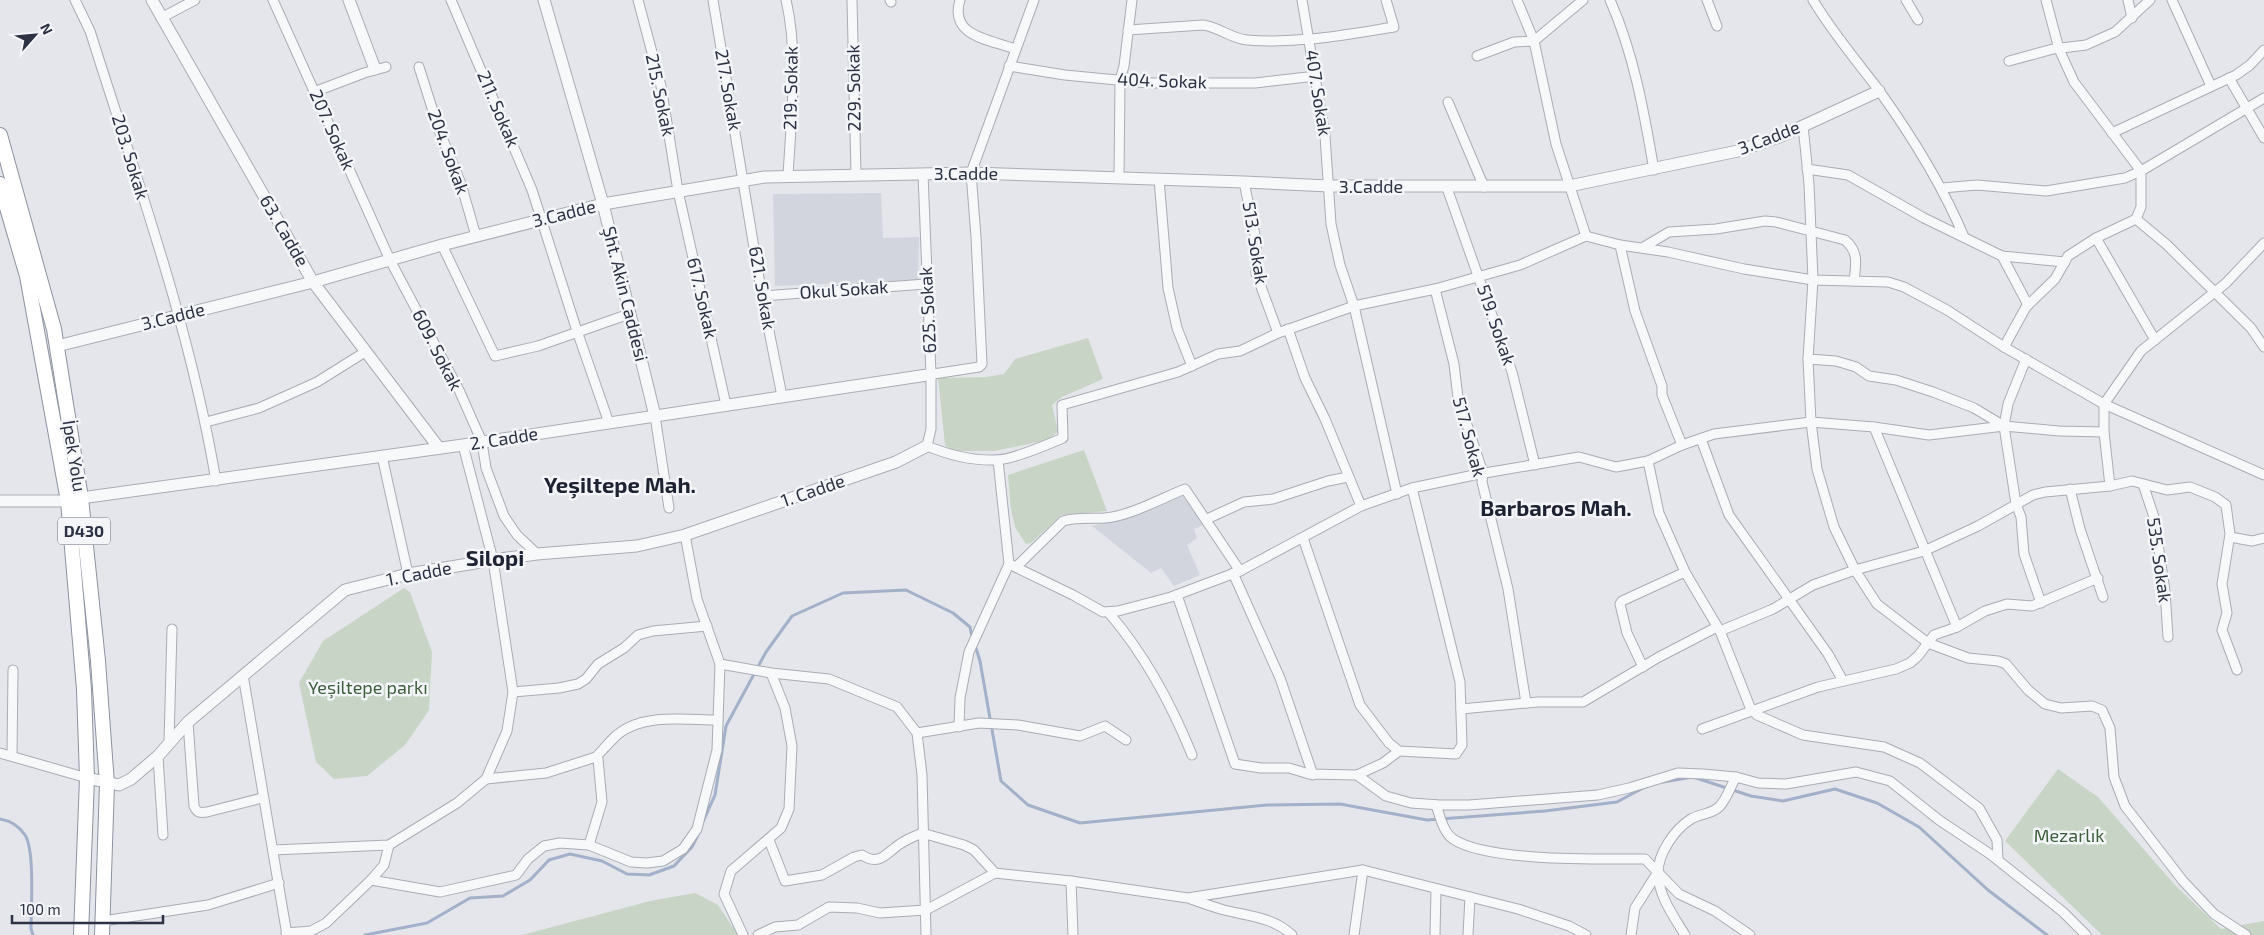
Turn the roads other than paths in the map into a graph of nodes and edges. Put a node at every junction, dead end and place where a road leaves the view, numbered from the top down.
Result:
1 (75, 0) edge
2 (152, 0) edge
3 (195, 0) edge
4 (274, 0) edge
5 (349, 0) edge
6 (451, 0) edge
7 (544, 0) edge
8 (638, 0) edge
9 (713, 0) edge
10 (786, 0) edge
11 (852, 0) edge
12 (960, 0) edge
13 (1034, 0) edge
14 (1132, 0) edge
15 (1302, 0) edge
16 (1386, 0) edge
17 (1517, 0) edge
18 (1583, 0) edge
19 (1610, 0) edge
20 (1707, 0) edge
21 (1813, 0) edge
22 (1906, 0) edge
23 (2046, 0) edge
24 (2128, 0) edge
25 (2150, 0) edge
26 (2172, 0) edge
27 (161, 18) junction
28 (2132, 18) junction
29 (1918, 20) dead end
30 (1717, 26) dead end
31 (1128, 30) junction
32 (1310, 41) junction
33 (1534, 41) junction
34 (2058, 48) junction
35 (1015, 49) junction
36 (2264, 50) edge
37 (1477, 56) dead end
38 (2009, 61) dead end
39 (1009, 66) junction
40 (418, 67) dead end
41 (380, 68) joint
42 (1316, 76) junction
43 (2229, 78) junction
44 (1120, 80) junction
45 (2211, 86) junction
46 (1879, 91) junction
47 (314, 92) junction
48 (2264, 98) edge
49 (1448, 102) dead end
50 (2247, 109) junction
51 (1803, 126) junction
52 (2112, 132) junction
53 (0, 135) edge
54 (2264, 138) edge
55 (1807, 169) junction
56 (1654, 170) junction
57 (2141, 171) junction
58 (971, 173) junction
59 (923, 174) junction
60 (856, 175) junction
61 (788, 176) junction
62 (1119, 178) junction
63 (1160, 179) junction
64 (744, 180) junction
65 (1244, 182) junction
66 (0, 184) edge
67 (1329, 186) junction
68 (1569, 186) junction
69 (1484, 187) junction
70 (1447, 188) junction
71 (1942, 188) junction
72 (678, 191) junction
73 (603, 204) junction
74 (4, 212) edge
75 (2136, 219) junction
76 (541, 220) junction
77 (1810, 232) junction
78 (476, 236) junction
79 (1586, 236) junction
80 (1964, 236) junction
81 (2096, 238) junction
82 (2264, 243) edge
83 (442, 245) junction
84 (1620, 245) junction
85 (1642, 248) junction
86 (2002, 256) junction
87 (390, 260) junction
88 (2065, 262) junction
89 (1479, 277) junction
90 (1813, 280) junction
91 (1854, 281) junction
92 (313, 282) junction
93 (926, 284) junction
94 (1435, 289) junction
95 (2215, 292) junction
96 (762, 296) junction
97 (2028, 305) junction
98 (1354, 306) junction
99 (629, 314) junction
100 (179, 316) junction
101 (1288, 329) junction
102 (577, 331) junction
103 (1278, 333) junction
104 (2155, 340) junction
105 (57, 346) junction
106 (2004, 347) junction
107 (2264, 347) edge
108 (365, 352) junction
109 (1808, 359) junction
110 (2026, 359) junction
111 (1192, 366) junction
112 (929, 375) junction
113 (782, 396) junction
114 (2104, 404) junction
115 (726, 405) junction
116 (655, 416) junction
117 (206, 422) junction
118 (1811, 422) junction
119 (609, 424) junction
120 (2004, 426) junction
121 (1874, 427) junction
122 (2104, 432) junction
123 (1701, 439) junction
124 (482, 442) junction
125 (463, 445) junction
126 (1682, 445) junction
127 (927, 446) junction
128 (439, 448) junction
129 (382, 456) junction
130 (998, 460) junction
131 (1648, 461) junction
132 (1535, 465) junction
133 (1483, 473) junction
134 (2264, 475) edge
135 (1348, 478) junction
136 (216, 481) junction
137 (2143, 484) junction
138 (2110, 486) junction
139 (1412, 488) junction
140 (2070, 489) junction
141 (1397, 494) junction
142 (74, 500) junction
143 (0, 501) edge
144 (2016, 504) junction
145 (1361, 506) junction
146 (669, 508) dead end
147 (1207, 519) junction
148 (685, 535) junction
149 (2230, 537) junction
150 (1303, 538) junction
151 (2264, 538) edge
152 (1924, 551) junction
153 (537, 554) junction
154 (493, 560) junction
155 (1013, 565) junction
156 (1855, 570) junction
157 (1237, 572) junction
158 (1685, 572) junction
159 (408, 574) junction
160 (2098, 578) junction
161 (1177, 595) junction
162 (2103, 597) dead end
163 (1788, 600) junction
164 (2041, 603) junction
165 (1109, 613) junction
166 (707, 626) junction
167 (1957, 627) junction
168 (172, 629) dead end
169 (1718, 629) junction
170 (2168, 637) dead end
171 (1928, 643) junction
172 (720, 664) junction
173 (1643, 667) junction
174 (13, 670) dead end
175 (2237, 670) dead end
176 (771, 673) junction
177 (243, 675) junction
178 (1843, 681) junction
179 (513, 692) junction
180 (1526, 703) junction
181 (1460, 709) junction
182 (1754, 712) junction
183 (718, 720) junction
184 (188, 722) junction
185 (959, 727) junction
186 (1702, 729) dead end
187 (917, 733) junction
188 (1126, 740) dead end
189 (169, 742) junction
190 (1399, 751) junction
191 (0, 753) edge
192 (1192, 755) dead end
193 (12, 756) junction
194 (158, 756) junction
195 (596, 757) junction
196 (1313, 775) junction
197 (1357, 775) junction
198 (87, 778) junction
199 (486, 779) junction
200 (1734, 780) junction
201 (106, 784) junction
202 (262, 798) junction
203 (1436, 805) junction
204 (922, 833) junction
205 (163, 835) dead end
206 (769, 840) junction
207 (388, 845) junction
208 (589, 845) junction
209 (273, 850) junction
210 (1998, 860) junction
211 (1363, 870) junction
212 (1658, 872) junction
213 (995, 873) junction
214 (371, 880) junction
215 (1071, 881) junction
216 (279, 883) junction
217 (1436, 889) junction
218 (1470, 897) junction
219 (1188, 898) junction
220 (926, 910) junction
221 (103, 928) edge
222 (287, 934) edge
223 (81, 935) edge
224 (743, 935) edge
225 (758, 935) edge
226 (926, 935) edge
227 (1072, 935) edge
228 (1292, 935) edge
229 (1354, 935) edge
230 (1435, 935) edge
231 (1468, 935) edge
232 (1586, 935) edge
233 (1631, 935) edge
234 (1685, 935) edge
235 (1750, 935) edge
236 (2086, 935) edge
237 (2246, 935) edge

1 - 100 street, 203. Sokak
2 - 27 street, 63. Cadde
3 - 27 street
4 - 47 street, 207. Sokak
5 - 41 street
6 - 76 street, 211. Sokak
7 - 73 street, Şht. Akin Caddesi
8 - 72 street, 215. Sokak
9 - 64 street, 217. Sokak
10 - 61 street, 219. Sokak
11 - 60 street, 229. Sokak
12 - 35 street
13 - 35 street
14 - 31 street
15 - 32 street, 407. Sokak
16 - 32 street
17 - 33 street
18 - 33 street
19 - 56 street
20 - 30 street
21 - 46 street
22 - 29 street
23 - 34 street
24 - 28 street
25 - 28 street
26 - 45 street
27 - 92 street, 63. Cadde
28 - 34 street
31 - 32 street
31 - 44 street
32 - 42 street, 407. Sokak
33 - 37 street
33 - 68 street
34 - 38 street
34 - 52 street
35 - 39 street
36 - 43 street
39 - 44 street, 404. Sokak
39 - 58 street
40 - 78 street, 204. Sokak
41 - 47 street
42 - 44 street, 404. Sokak
42 - 67 street, 407. Sokak
43 - 45 street
43 - 50 street
44 - 62 street
45 - 52 street
46 - 51 street, 3.Cadde
46 - 71 street
47 - 87 street, 207. Sokak
48 - 50 street
49 - 69 street
50 - 54 street
50 - 57 street
51 - 55 street
51 - 56 street, 3.Cadde
52 - 57 street
53 - 105 highway, İpek Yolu / D430
55 - 77 street
55 - 80 street
56 - 68 street, 3.Cadde
57 - 71 street
57 - 75 street
58 - 59 street, 3.Cadde
58 - 62 street, 3.Cadde
58 - 112 street
59 - 60 street, 3.Cadde
59 - 93 street, 625. Sokak
60 - 61 street, 3.Cadde
61 - 64 street, 3.Cadde
62 - 63 street, 3.Cadde
63 - 65 street, 3.Cadde
63 - 111 street
64 - 72 street, 3.Cadde
64 - 96 street, 621. Sokak
65 - 67 street, 3.Cadde
65 - 103 street, 513. Sokak
66 - 74 highway, D430
67 - 70 street, 3.Cadde
67 - 98 street, 407. Sokak
68 - 69 street, 3.Cadde
68 - 79 street
69 - 70 street, 3.Cadde
70 - 89 street, 519. Sokak
71 - 80 street
72 - 73 street, 3.Cadde
72 - 115 street, 617. Sokak
73 - 76 street, 3.Cadde
73 - 99 street, Şht. Akin Caddesi
74 - 142 highway, D430
75 - 81 street
75 - 95 street
76 - 78 street, 3.Cadde
76 - 102 street, 211. Sokak
77 - 85 street
77 - 90 street
77 - 91 street
78 - 83 street, 3.Cadde
79 - 84 street
79 - 89 street
80 - 86 street
81 - 88 street
81 - 104 street
82 - 95 street
83 - 87 street, 3.Cadde
83 - 102 street
84 - 85 street
84 - 126 street
85 - 90 street
86 - 88 street
86 - 97 street
87 - 92 street, 3.Cadde
87 - 124 street, 609. Sokak
88 - 97 street
89 - 94 street
89 - 132 street, 519. Sokak
90 - 91 street
90 - 109 street
91 - 106 street
92 - 100 street, 3.Cadde
92 - 108 street, 63. Cadde
93 - 96 street, Okul Sokak
93 - 112 street, 625. Sokak
94 - 98 street
94 - 133 street, 517. Sokak
95 - 104 street
95 - 107 street
96 - 113 street, 621. Sokak
97 - 106 street
98 - 101 street
98 - 141 street, 407. Sokak
99 - 102 street
99 - 116 street, Şht. Akin Caddesi
100 - 105 street, 3.Cadde
100 - 117 street, 203. Sokak
101 - 103 street
101 - 135 street
102 - 119 street, 211. Sokak
103 - 111 street
104 - 114 street
105 - 142 highway, İpek Yolu / D430
106 - 110 street
108 - 117 street
108 - 128 street, 63. Cadde
109 - 118 street
109 - 120 street
110 - 114 street
110 - 120 street
111 - 130 street
112 - 113 street, 2. Cadde
112 - 127 street, 625. Sokak
113 - 115 street, 2. Cadde
114 - 122 street
114 - 134 street
115 - 116 street, 2. Cadde
116 - 119 street, 2. Cadde
116 - 146 street
117 - 136 street, 203. Sokak
118 - 121 street
118 - 123 street
118 - 156 street
119 - 124 street, 2. Cadde
120 - 121 street
120 - 122 street
120 - 144 street
121 - 152 street
122 - 138 street
123 - 126 street
123 - 163 street
124 - 125 street, 2. Cadde
124 - 153 street, 609. Sokak
125 - 128 street, 2. Cadde
125 - 154 street
126 - 131 street
127 - 130 street
127 - 148 street, 1. Cadde
128 - 129 street, 2. Cadde
129 - 136 street, 2. Cadde
129 - 159 street
130 - 155 street
131 - 132 street
131 - 158 street
132 - 133 street
133 - 139 street
133 - 180 street, 517. Sokak
135 - 145 street
135 - 147 street
136 - 142 street, 2. Cadde
137 - 138 street
137 - 149 street
137 - 170 street, 535. Sokak
138 - 140 street
139 - 141 street
139 - 181 street
140 - 144 street
140 - 160 street
141 - 145 street
142 - 143 street, 2. Cadde
142 - 198 highway, D430
142 - 201 highway, İpek Yolu / D430
144 - 152 street
144 - 164 street
145 - 150 street
147 - 155 street
147 - 157 street
148 - 153 street, 1. Cadde
148 - 166 street
149 - 151 street
149 - 175 street
150 - 157 street
150 - 190 street
152 - 156 street
152 - 167 street
153 - 154 street, 1. Cadde
154 - 159 street, 1. Cadde
154 - 179 street
155 - 165 street
155 - 185 street
156 - 163 street
156 - 171 street
157 - 161 street
157 - 196 street
158 - 169 street
158 - 173 street
159 - 177 street, 1. Cadde
160 - 162 street
160 - 164 street
161 - 165 street
161 - 196 street
163 - 169 street
163 - 178 street
164 - 167 street
165 - 192 street
166 - 172 street
166 - 179 street
167 - 171 street
168 - 189 street
169 - 173 street
169 - 182 street
171 - 178 street
171 - 237 street
172 - 176 street
172 - 183 street
173 - 180 street
174 - 193 street
176 - 187 street
176 - 206 street
177 - 184 street, 1. Cadde
177 - 202 street
178 - 182 street
179 - 199 street
180 - 181 street
181 - 190 street
182 - 186 street
182 - 210 street
183 - 195 street
183 - 208 street
184 - 189 street, 1. Cadde
184 - 202 street
185 - 187 street
185 - 188 street
187 - 204 street
189 - 194 street, 1. Cadde
190 - 197 street
191 - 193 street
193 - 198 street
194 - 201 street, 1. Cadde
194 - 205 street
195 - 199 street
195 - 208 street
196 - 197 street
197 - 203 street
198 - 201 street, 1. Cadde
198 - 223 highway, D430
199 - 207 street
200 - 203 street
200 - 210 street
200 - 212 street
201 - 221 highway, İpek Yolu / D430
202 - 209 street
203 - 212 street
204 - 206 street
204 - 213 street
204 - 220 street
206 - 224 street
207 - 209 street
207 - 214 street
208 - 214 street
209 - 216 street
210 - 236 street
211 - 217 street
211 - 219 street
211 - 229 street
212 - 233 street
212 - 234 street
212 - 235 street
213 - 215 street
213 - 220 street
214 - 222 street
215 - 219 street
215 - 227 street
216 - 221 street
216 - 222 street
217 - 218 street
217 - 230 street
218 - 231 street
218 - 232 street
219 - 228 street
220 - 225 street
220 - 226 street

